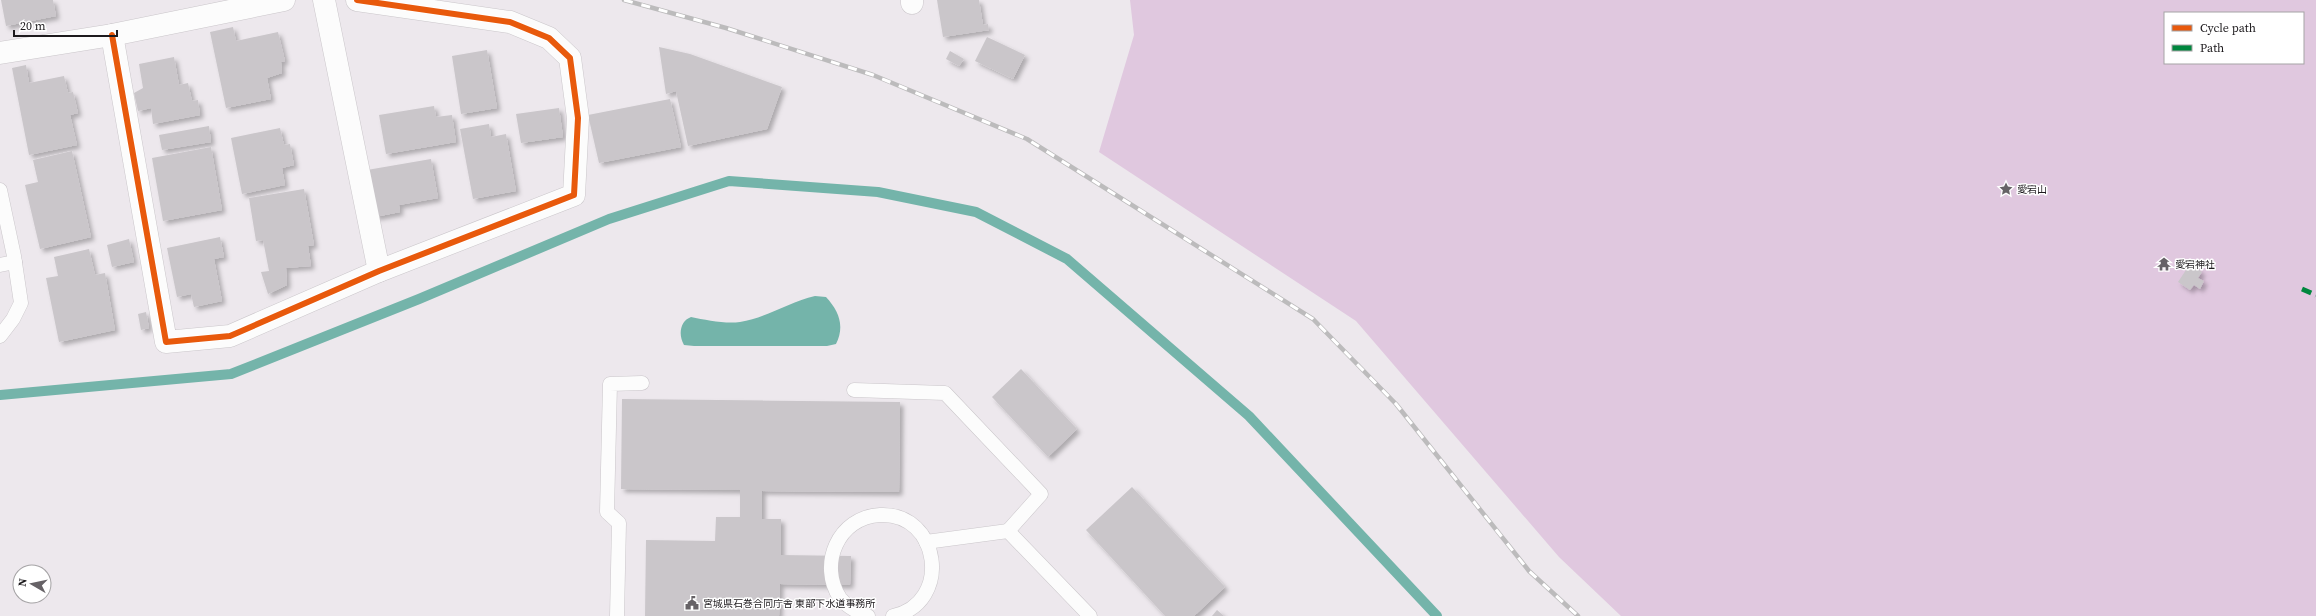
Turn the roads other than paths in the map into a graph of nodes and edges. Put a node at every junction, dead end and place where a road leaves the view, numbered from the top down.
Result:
1 (284, 0) edge
2 (324, 0) edge
3 (357, 0) edge
4 (112, 35) junction
5 (0, 53) edge
6 (0, 190) edge
7 (3, 218) edge
8 (15, 262) junction
9 (0, 265) edge
10 (379, 271) junction
11 (0, 336) edge
12 (642, 383) dead end
13 (854, 390) dead end
14 (1008, 531) junction
15 (926, 542) junction
16 (617, 616) edge
17 (868, 616) edge
18 (893, 616) edge
19 (1090, 616) edge

1 - 4 street
2 - 10 street
3 - 10 street
4 - 5 street
4 - 10 street
6 - 7 lane
7 - 8 lane
8 - 9 lane
8 - 11 lane
12 - 16 lane
13 - 14 lane
14 - 15 lane
14 - 19 lane
15 - 17 lane
15 - 18 lane

